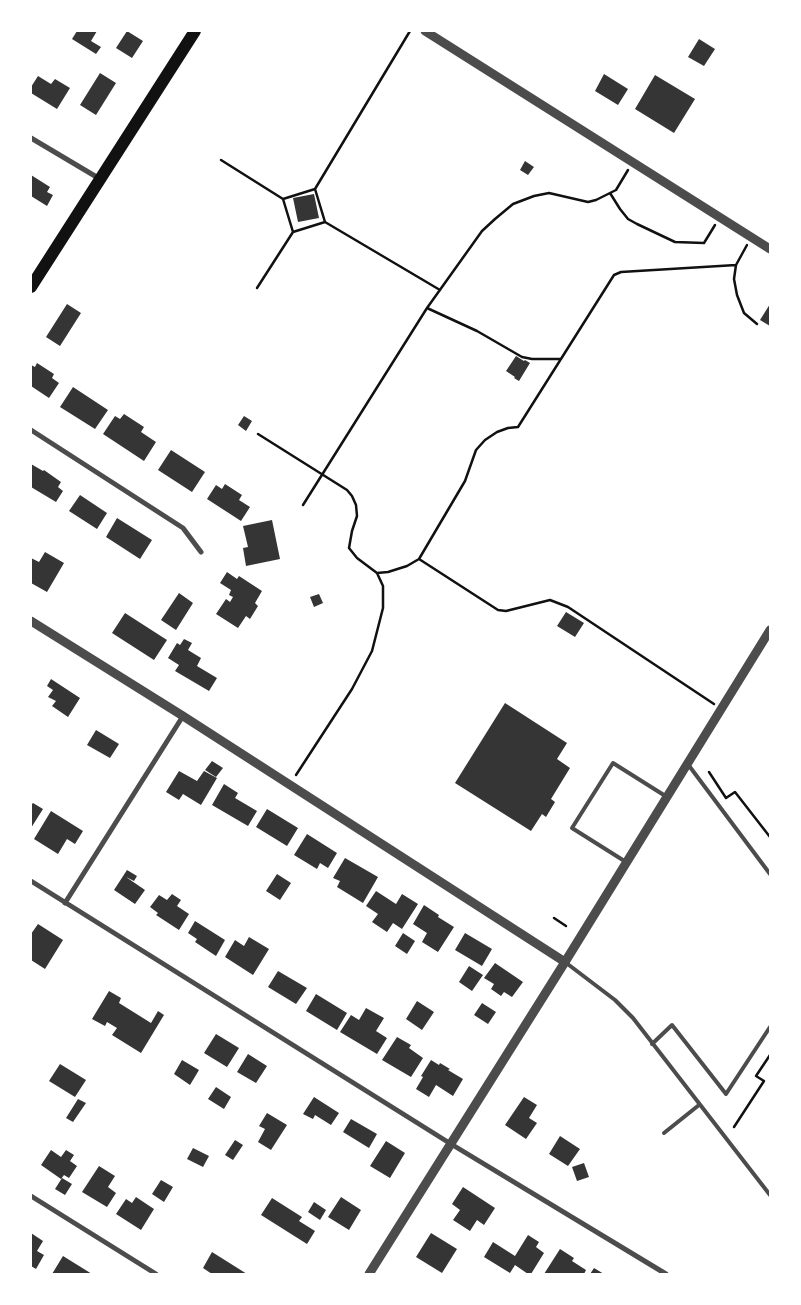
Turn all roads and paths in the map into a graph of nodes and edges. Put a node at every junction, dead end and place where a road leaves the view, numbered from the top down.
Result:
1 (195, 31) edge
2 (410, 31) edge
3 (425, 31) edge
4 (31, 138) edge
5 (220, 160) dead end
6 (633, 163) junction
7 (100, 179) junction
8 (315, 189) junction
9 (610, 193) junction
10 (283, 199) junction
11 (720, 218) junction
12 (325, 222) junction
13 (293, 232) junction
14 (751, 238) junction
15 (770, 249) edge
16 (736, 265) junction
17 (31, 287) edge
18 (257, 288) dead end
19 (440, 290) junction
20 (427, 308) junction
21 (757, 324) dead end
22 (561, 359) junction
23 (31, 430) edge
24 (258, 434) dead end
25 (322, 475) junction
26 (303, 505) dead end
27 (201, 552) dead end
28 (419, 559) junction
29 (376, 573) junction
30 (31, 621) edge
31 (770, 630) edge
32 (721, 709) junction
33 (183, 716) junction
34 (687, 763) junction
35 (709, 772) dead end
36 (290, 785) junction
37 (667, 797) junction
38 (770, 837) edge
39 (626, 862) junction
40 (770, 874) edge
41 (31, 881) edge
42 (65, 903) junction
43 (554, 918) dead end
44 (566, 926) dead end
45 (565, 962) junction
46 (770, 1026) edge
47 (652, 1044) junction
48 (770, 1055) edge
49 (700, 1105) junction
50 (734, 1127) dead end
51 (664, 1134) dead end
52 (451, 1144) junction
53 (31, 1196) edge
54 (770, 1196) edge
55 (156, 1274) edge
56 (370, 1274) edge
57 (666, 1274) edge

1 - 7 main road
2 - 8 path
3 - 6 street
4 - 7 street
5 - 10 path
6 - 9 path
6 - 11 street
7 - 17 main road
8 - 10 path
8 - 12 path
9 - 11 path
9 - 19 path
10 - 13 path
11 - 14 street
12 - 13 path
12 - 19 path
13 - 18 path
14 - 15 street
14 - 16 path
16 - 21 path
16 - 22 path
19 - 20 path
20 - 22 path
20 - 25 path
22 - 28 path
23 - 27 street
24 - 25 path
25 - 26 path
25 - 29 path
28 - 29 path
28 - 32 path
29 - 36 path
30 - 33 street
31 - 32 street
32 - 34 street
33 - 36 street
33 - 42 street
34 - 37 street
34 - 40 lane
35 - 38 path
36 - 45 street
37 - 39 street
37 - 39 lane
39 - 45 street
41 - 42 street
42 - 52 street
43 - 44 path
45 - 47 lane
45 - 52 street
46 - 47 lane
47 - 49 lane
48 - 50 path
49 - 51 lane
49 - 54 lane
52 - 56 street
52 - 57 street
53 - 55 street

